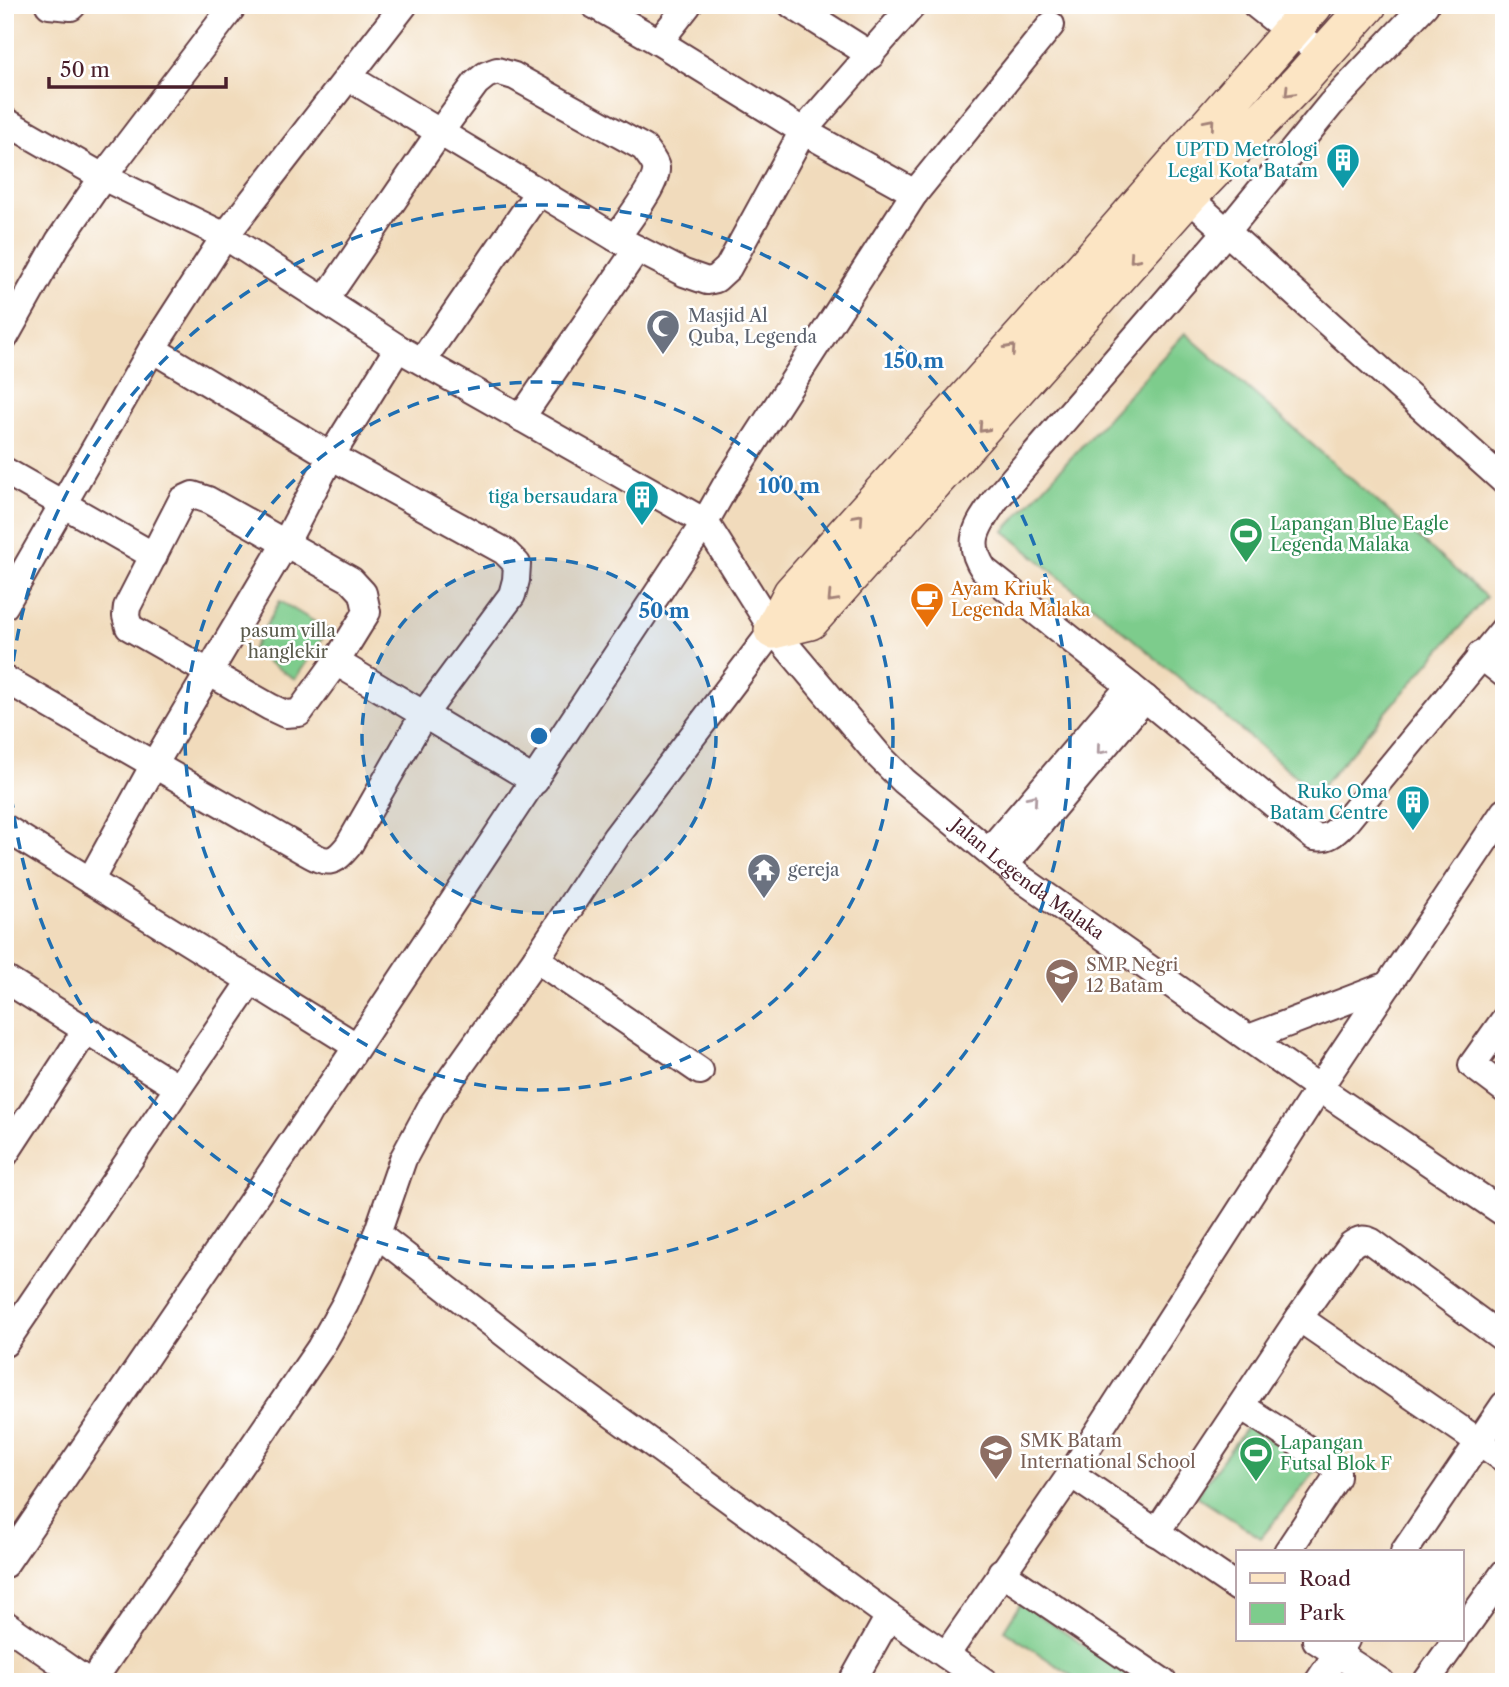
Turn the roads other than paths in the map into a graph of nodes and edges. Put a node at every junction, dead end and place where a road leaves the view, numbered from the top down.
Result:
1 (49, 5) edge
2 (73, 5) edge
3 (234, 5) edge
4 (404, 5) edge
5 (594, 5) edge
6 (688, 5) edge
7 (792, 5) edge
8 (914, 5) edge
9 (1255, 5) edge
10 (1368, 5) edge
11 (1424, 5) edge
12 (1302, 18) edge
13 (1051, 25) dead end
14 (659, 42) junction
15 (1325, 53) junction
16 (871, 55) junction
17 (348, 77) junction
18 (5, 121) edge
19 (803, 131) junction
20 (440, 132) junction
21 (103, 177) junction
22 (540, 191) junction
23 (915, 193) junction
24 (1188, 197) junction
25 (1227, 231) junction
26 (225, 236) junction
27 (627, 243) junction
28 (325, 300) junction
29 (5, 337) edge
30 (152, 348) junction
31 (398, 348) junction
32 (422, 361) junction
33 (521, 418) junction
34 (331, 456) junction
35 (5, 471) edge
36 (1504, 481) edge
37 (62, 504) junction
38 (705, 522) junction
39 (285, 544) junction
40 (154, 556) junction
41 (5, 605) edge
42 (1504, 629) edge
43 (773, 630) junction
44 (1480, 655) junction
45 (336, 662) junction
46 (208, 672) junction
47 (1504, 674) edge
48 (5, 679) edge
49 (1138, 692) junction
50 (424, 714) junction
51 (155, 763) junction
52 (535, 781) junction
53 (1504, 811) edge
54 (5, 828) edge
55 (997, 858) junction
56 (90, 881) junction
57 (536, 959) junction
58 (5, 979) edge
59 (250, 982) junction
60 (1388, 985) junction
61 (1504, 1020) edge
62 (86, 1030) junction
63 (1249, 1038) junction
64 (356, 1046) junction
65 (700, 1071) dead end
66 (177, 1087) junction
67 (1320, 1088) junction
68 (1504, 1089) edge
69 (5, 1154) edge
70 (1504, 1213) edge
71 (377, 1234) junction
72 (1299, 1318) junction
73 (1504, 1339) edge
74 (5, 1343) edge
75 (1504, 1405) edge
76 (1241, 1406) junction
77 (1478, 1442) junction
78 (1504, 1459) edge
79 (1071, 1474) junction
80 (1156, 1532) junction
81 (1288, 1550) edge
82 (1406, 1550) edge
83 (5, 1564) edge
84 (1001, 1572) junction
85 (1504, 1573) edge
86 (1236, 1587) edge
87 (889, 1616) junction
88 (5, 1624) edge
89 (1464, 1629) edge
90 (1455, 1642) edge
91 (1333, 1644) edge
92 (946, 1655) junction
93 (90, 1682) edge
94 (852, 1682) edge
95 (985, 1682) edge
96 (1163, 1682) edge
97 (1318, 1682) edge
98 (1381, 1682) edge
99 (1426, 1682) edge

1 - 2 street
3 - 21 street
4 - 17 street
5 - 14 street
6 - 14 street
7 - 16 street
8 - 16 street
9 - 12 street
10 - 15 street
11 - 25 street
12 - 15 street
43 -> 12 street
13 - 23 street
14 - 19 street
15 -> 24 street
16 - 19 street
17 - 20 street
17 - 26 street
18 - 21 street
19 - 23 street
19 - 27 street
20 - 22 street
20 - 27 street
20 - 28 street
21 - 26 street
21 - 29 street
22 - 27 street
22 - 32 street
23 - 38 street
24 - 25 street
24 -> 43 street
25 - 36 street
25 - 49 street
26 - 28 street
26 - 30 street
27 - 33 street
28 - 31 street
30 - 34 street
30 - 37 street
31 - 32 street
31 - 34 street
32 - 33 street
33 - 38 street
34 - 39 street
34 - 50 street
35 - 37 street
37 - 40 street
37 - 41 street
38 - 43 street, Jalan Legenda Malaka
38 - 52 street
39 - 40 street
39 - 45 street
39 - 46 street
40 - 46 street
42 - 44 street
43 - 55 street, Jalan Legenda Malaka
43 - 57 street
44 - 47 street
44 - 49 street
45 - 46 street
45 - 50 street
46 - 51 street
48 - 51 street
49 - 55 street
50 - 51 street
50 - 52 street
51 - 56 street
52 - 64 street
53 - 60 street
54 - 56 street
55 - 63 street, Jalan Legenda Malaka
56 - 59 street
57 - 65 street
57 - 71 street
58 - 62 street
59 - 64 street
59 - 66 street
60 - 63 street
60 - 67 street
61 - 68 street
62 - 66 street
62 - 69 street
63 - 67 street, Jalan Legenda Malaka
64 - 83 street
66 - 74 street
67 - 70 street, Jalan Legenda Malaka
67 - 79 street
71 - 87 street
71 - 93 street
72 - 73 street
72 - 76 street
72 - 77 street
75 - 77 street
76 - 80 street
76 - 81 street
77 - 78 street
77 - 82 street
79 - 80 street
79 - 84 street
80 - 86 street
84 - 92 street
84 - 96 street
85 - 89 street
87 - 92 street
87 - 94 street
88 - 93 street
90 - 99 street
91 - 97 street
91 - 98 street
92 - 95 street

